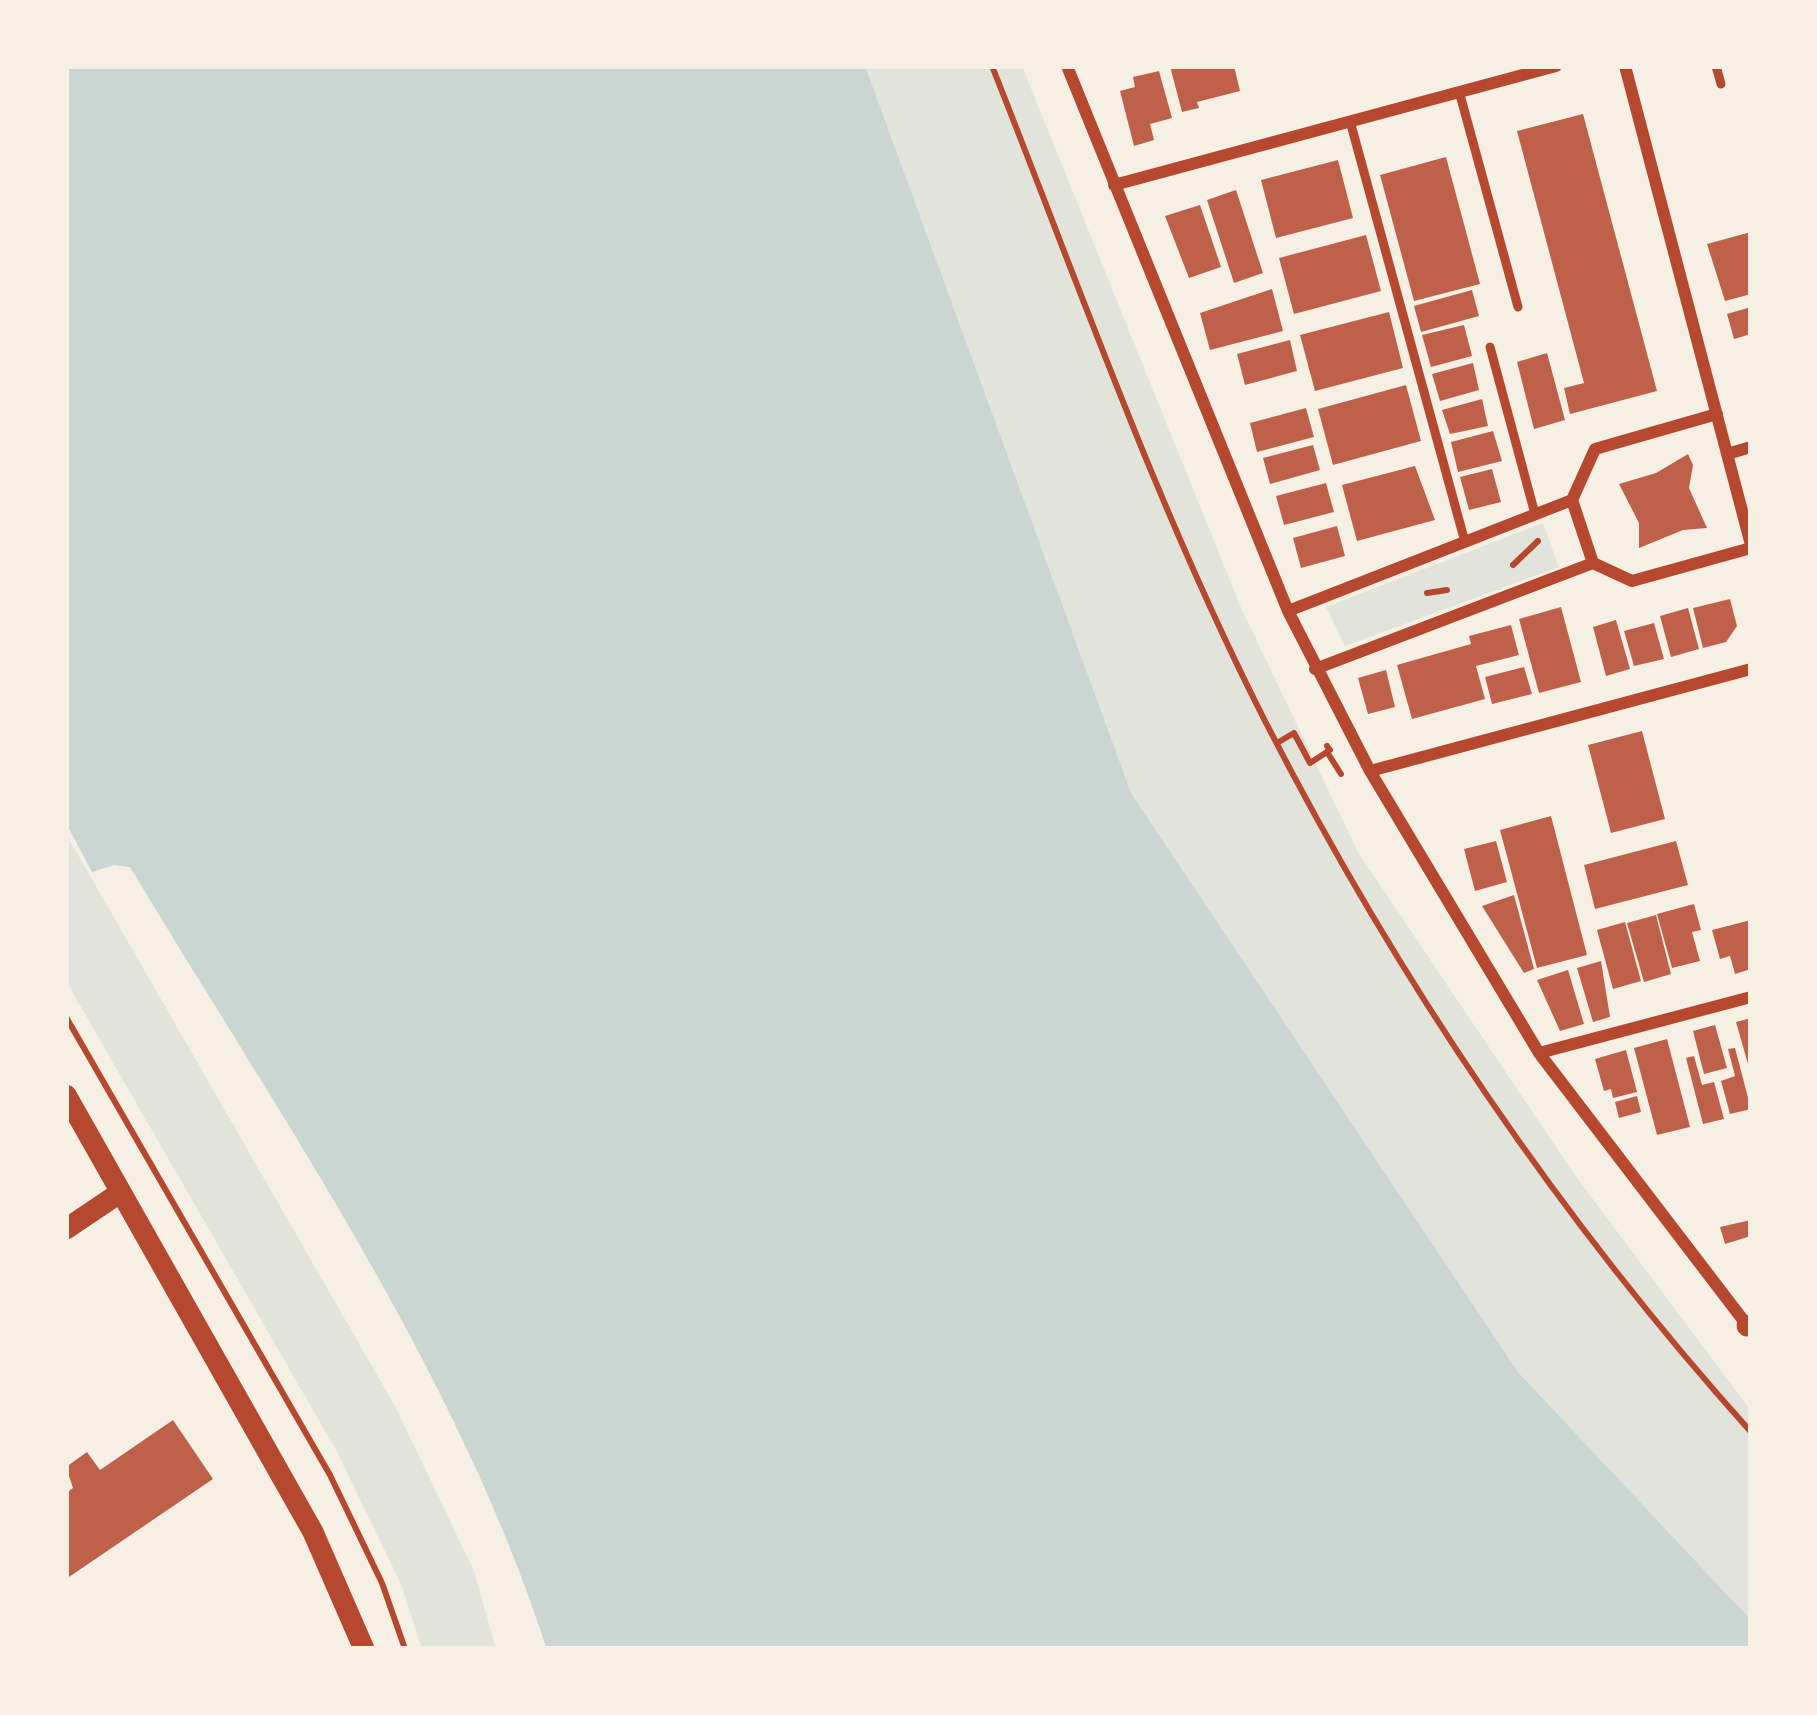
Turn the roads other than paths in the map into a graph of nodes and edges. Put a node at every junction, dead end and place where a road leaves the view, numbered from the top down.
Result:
1 (1067, 66) edge
2 (1556, 66) edge
3 (1625, 66) edge
4 (1716, 66) edge
5 (1721, 84) dead end
6 (1459, 91) junction
7 (1350, 121) junction
8 (1114, 185) junction
9 (1517, 307) dead end
10 (1490, 347) dead end
11 (1717, 414) junction
12 (1751, 447) edge
13 (1727, 454) junction
14 (1572, 500) junction
15 (1535, 514) junction
16 (1748, 518) edge
17 (1465, 542) junction
18 (1751, 547) edge
19 (1593, 563) junction
20 (1288, 611) junction
21 (1315, 668) junction
22 (1751, 670) edge
23 (1370, 771) junction
24 (1751, 997) edge
25 (1539, 1053) junction
26 (66, 1095) edge
27 (121, 1192) junction
28 (66, 1229) edge
29 (1750, 1327) edge
30 (364, 1649) edge

1 - 8 street
2 - 6 street
3 - 11 street
4 - 5 lane
6 - 7 street
6 - 9 lane
7 - 8 street
7 - 17 lane
8 - 20 street
10 - 15 lane
11 - 13 street
11 - 14 street
12 - 13 street
13 - 16 street
14 - 15 street
14 - 19 street
15 - 17 street
16 - 18 street
17 - 20 street
18 - 19 street
19 - 21 street
20 - 21 street
21 - 23 street
22 - 23 street
23 - 25 street
24 - 25 street
25 - 29 street
26 - 27 street
27 - 28 street
27 - 30 street

